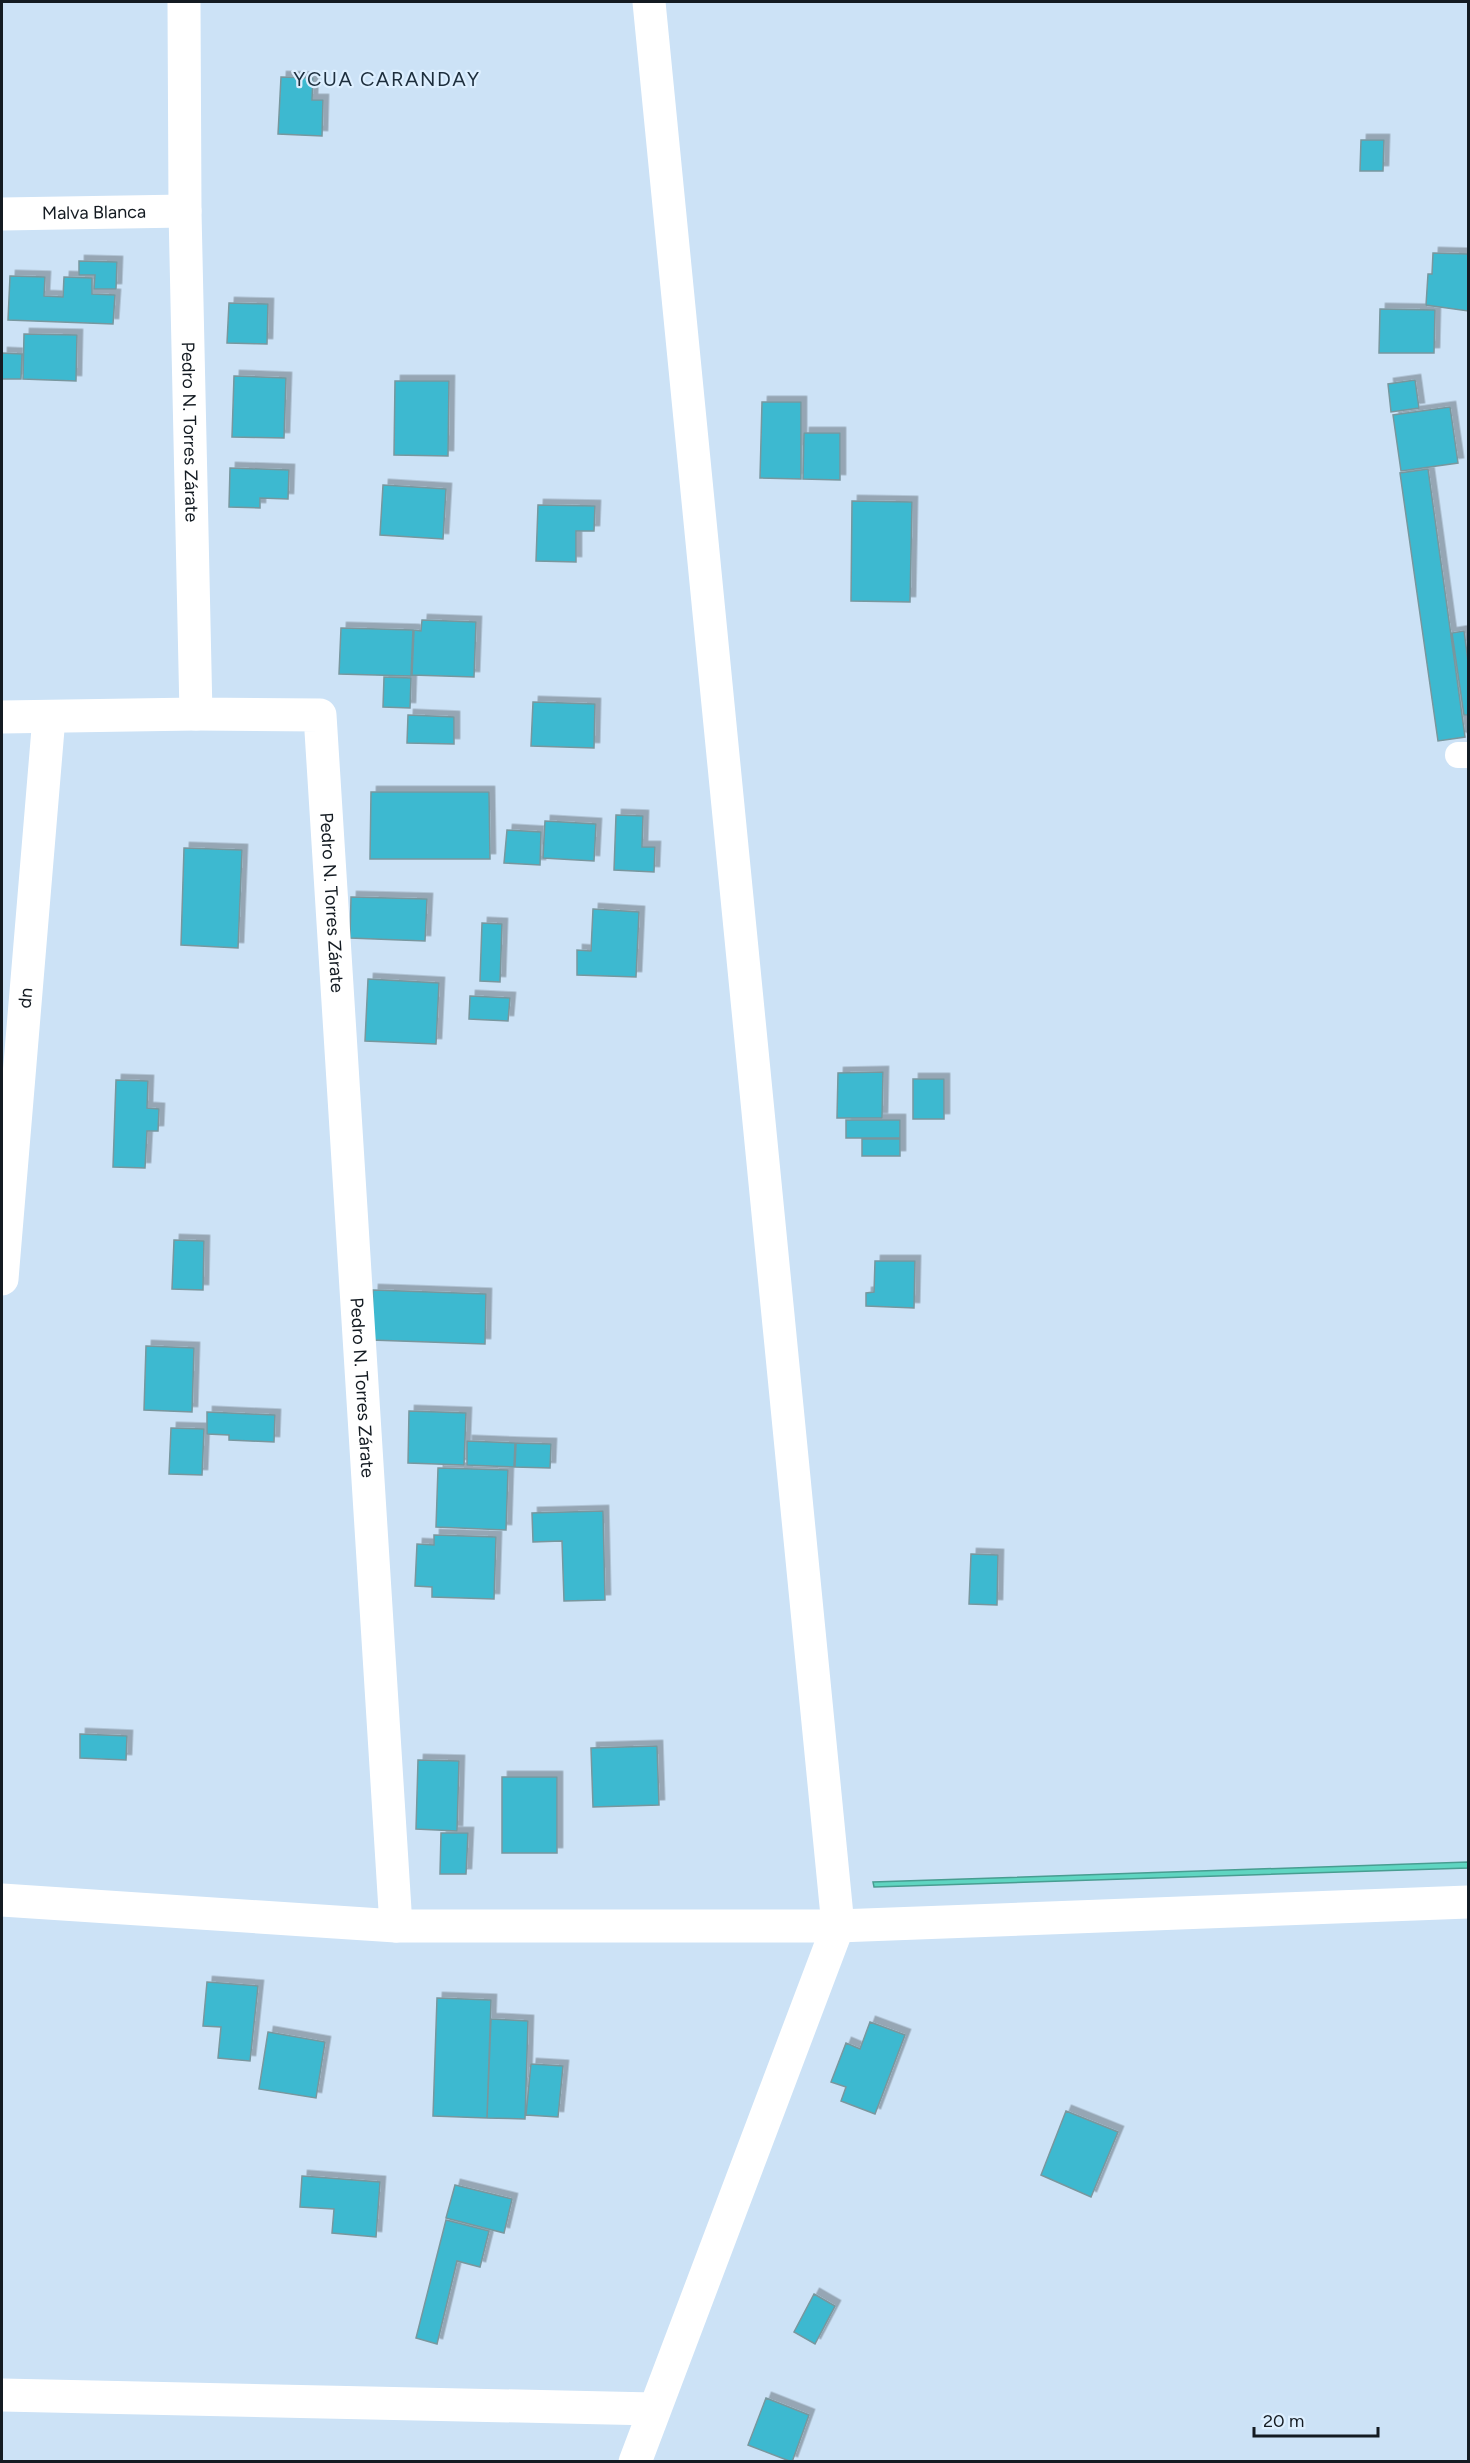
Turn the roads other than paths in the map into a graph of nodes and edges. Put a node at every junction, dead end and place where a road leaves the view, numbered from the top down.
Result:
1 (183, 2) edge
2 (649, 2) edge
3 (185, 211) junction
4 (2, 214) edge
5 (196, 714) junction
6 (2, 717) edge
7 (49, 717) junction
8 (2, 1279) edge
9 (2, 1900) edge
10 (1468, 1902) edge
11 (396, 1926) junction
12 (838, 1926) junction
13 (2, 2395) edge
14 (654, 2409) junction
15 (635, 2462) edge

1 - 3 street, Pedro N. Torres Zárate
2 - 12 street
3 - 4 street, Malva Blanca
3 - 5 street, Pedro N. Torres Zárate
5 - 7 street
5 - 11 street, Pedro N. Torres Zárate
6 - 7 street
7 - 8 street, dn
9 - 11 street
10 - 12 street
11 - 12 street
12 - 14 street
13 - 14 street
14 - 15 street

